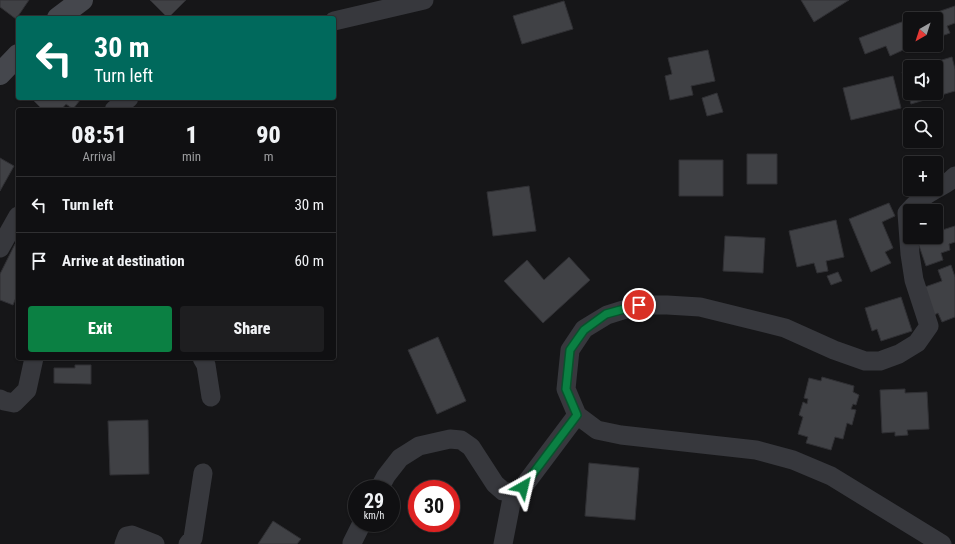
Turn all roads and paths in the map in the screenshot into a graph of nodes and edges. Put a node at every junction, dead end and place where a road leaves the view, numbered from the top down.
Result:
1 (82, 0) edge
2 (424, 0) edge
3 (61, 16) edge
4 (336, 21) edge
5 (16, 57) edge
6 (0, 74) edge
7 (126, 100) edge
8 (116, 108) edge
9 (955, 176) edge
10 (16, 220) edge
11 (0, 248) edge
12 (34, 360) edge
13 (203, 360) edge
14 (211, 397) dead end
15 (1, 405) edge
16 (577, 415) junction
17 (203, 473) dead end
18 (384, 480) edge
19 (513, 493) junction
20 (358, 532) edge
21 (352, 543) dead end
22 (124, 544) edge
23 (155, 544) edge
24 (188, 544) edge
25 (503, 544) edge
26 (942, 544) edge

1 - 3 street
2 - 4 street
5 - 6 street
7 - 8 street
9 - 16 street
10 - 11 street
12 - 15 street
13 - 14 street
16 - 19 street
16 - 26 street
17 - 24 street
18 - 19 street
19 - 25 street
20 - 21 street
22 - 23 street

